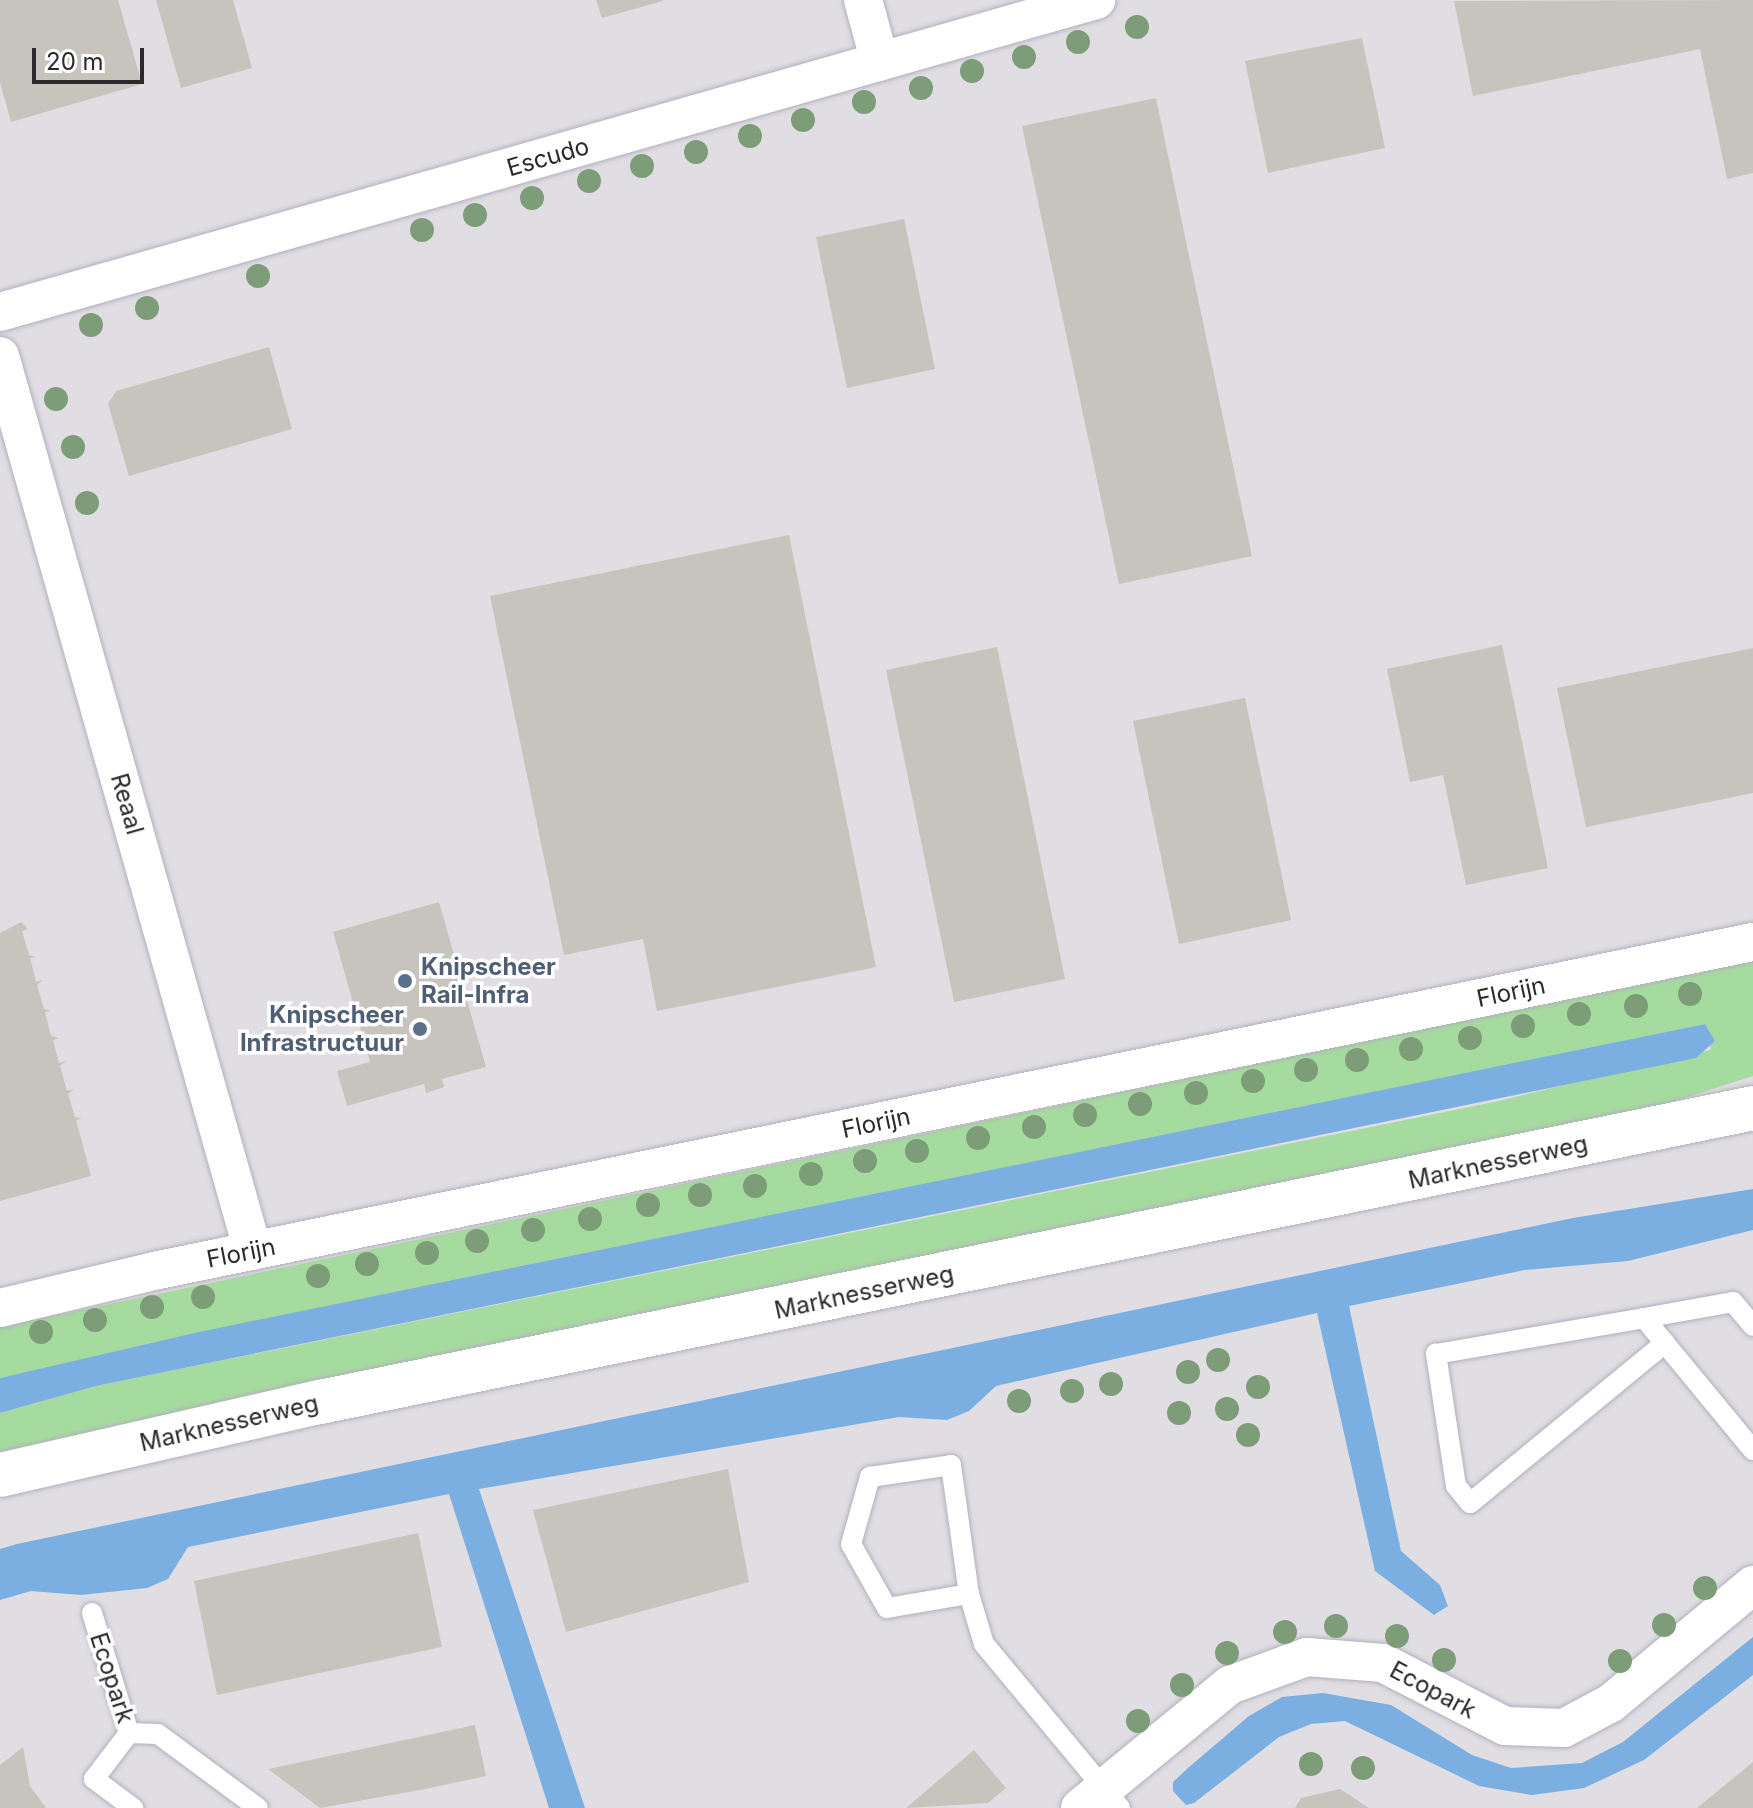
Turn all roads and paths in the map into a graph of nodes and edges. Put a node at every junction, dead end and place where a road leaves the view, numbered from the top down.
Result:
1 (863, 0) edge
2 (1096, 0) edge
3 (880, 62) junction
4 (0, 312) edge
5 (0, 356) edge
6 (1753, 942) edge
7 (1747, 1109) edge
8 (253, 1251) junction
9 (0, 1308) edge
10 (1644, 1318) junction
11 (1753, 1326) edge
12 (1665, 1343) junction
13 (1753, 1449) edge
14 (0, 1475) edge
15 (1753, 1585) edge
16 (969, 1594) junction
17 (92, 1613) dead end
18 (129, 1733) junction
19 (1101, 1802) edge
20 (133, 1808) edge
21 (258, 1808) edge

1 - 3 street
2 - 3 street, Escudo
3 - 4 street, Escudo
5 - 8 street, Reaal
6 - 8 street, Florijn
7 - 14 main road, Marknesserweg
8 - 9 street, Florijn
10 - 11 lane
10 - 12 lane
10 - 12 lane
12 - 13 lane
15 - 19 street, Ecopark
16 - 16 lane, Ecopark
16 - 19 lane, Ecopark
17 - 18 lane, Ecopark
18 - 20 lane
18 - 21 lane, Ecopark

